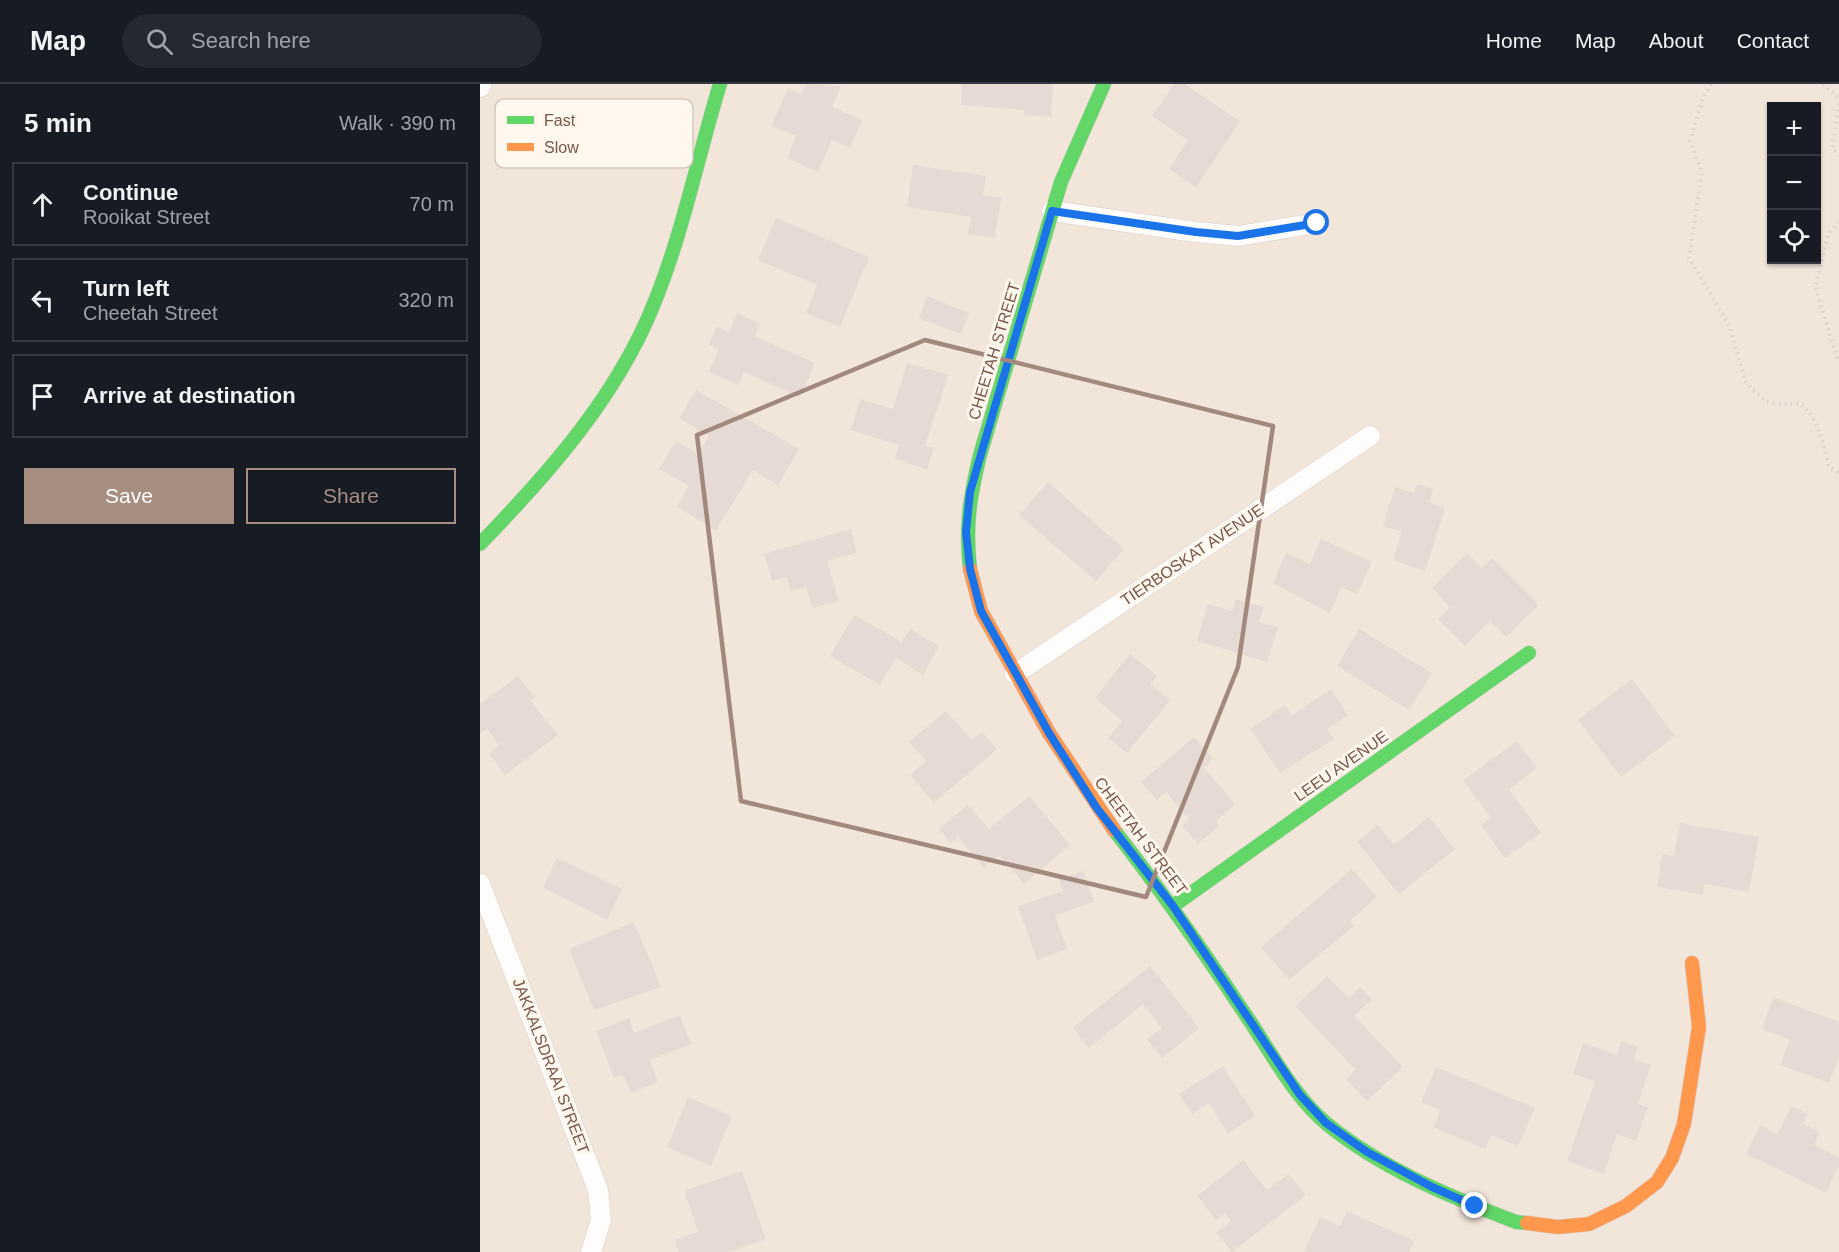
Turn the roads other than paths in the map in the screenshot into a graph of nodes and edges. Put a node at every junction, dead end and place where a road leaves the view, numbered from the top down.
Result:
1 (720, 84) edge
2 (1104, 84) edge
3 (1052, 211) junction
4 (1317, 223) dead end
5 (1370, 436) dead end
6 (480, 544) edge
7 (1529, 653) dead end
8 (1015, 674) junction
9 (480, 884) edge
10 (1173, 906) junction
11 (1692, 963) dead end
12 (591, 1252) edge

1 - 6 street
2 - 3 street, CHEETAH STREET
3 - 4 street
3 - 8 street, CHEETAH STREET
5 - 8 street, TIERBOSKAT AVENUE
7 - 10 street, LEEU AVENUE
8 - 10 street, CHEETAH STREET
9 - 12 street, JAKKALSDRAAI STREET
10 - 11 street, CHEETAH STREET

